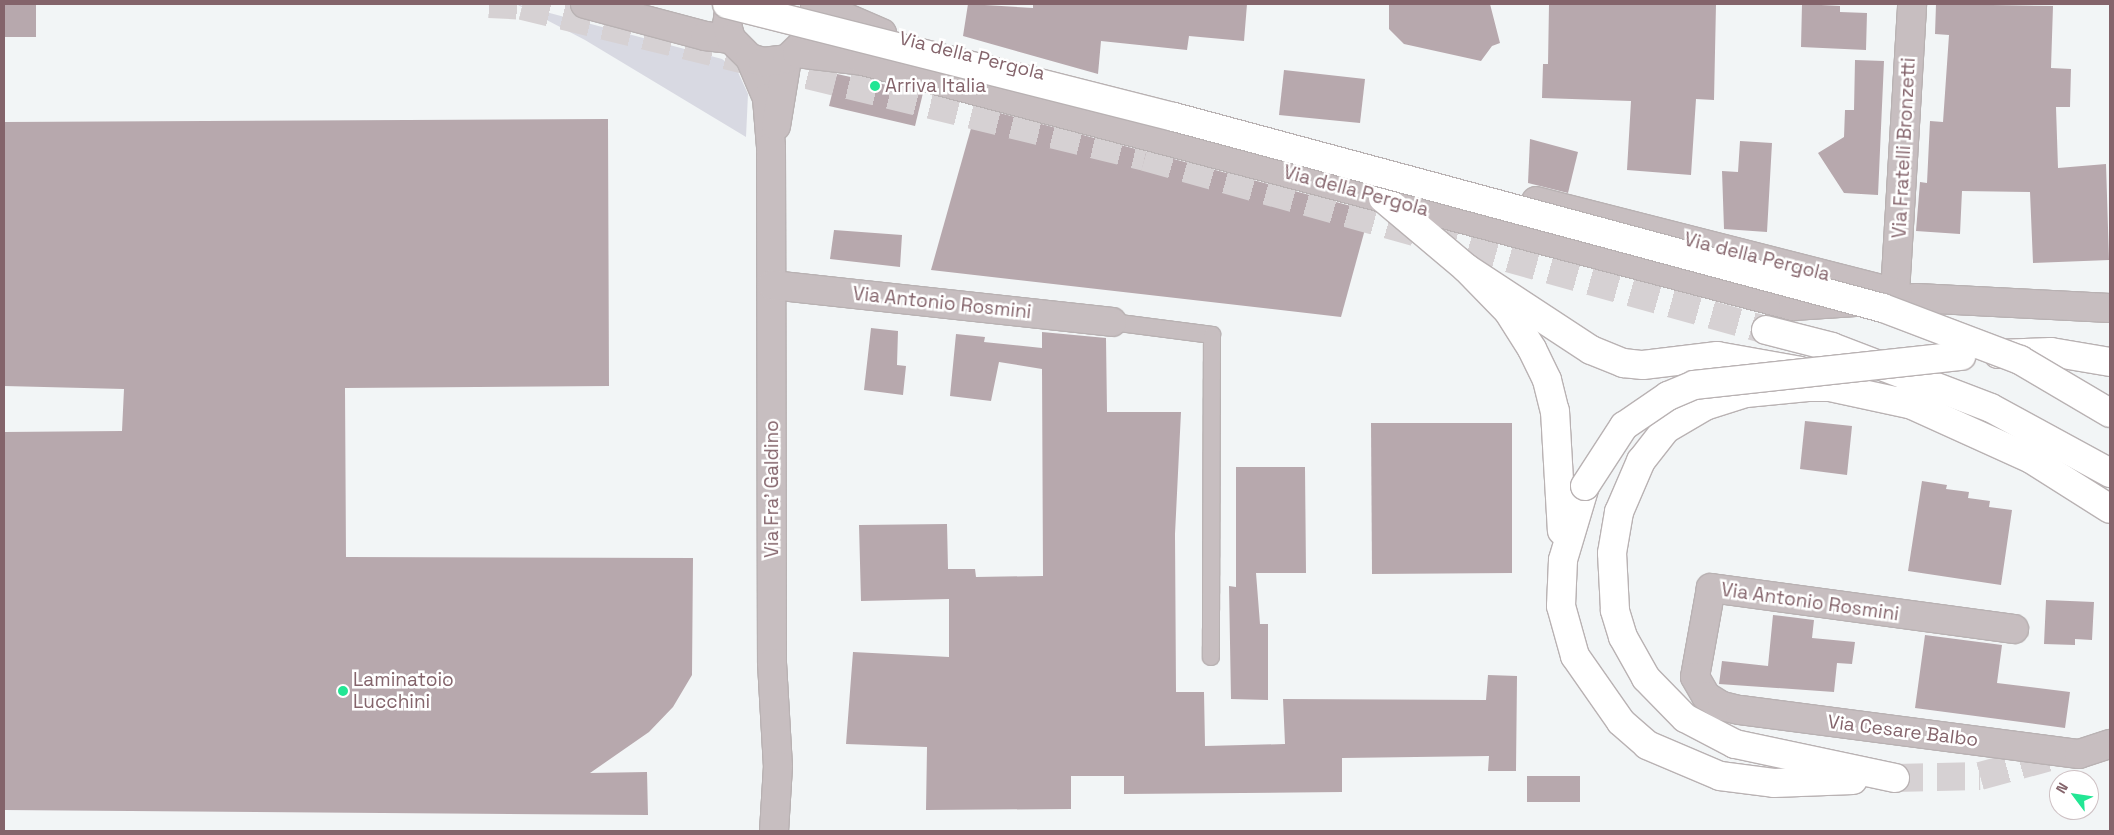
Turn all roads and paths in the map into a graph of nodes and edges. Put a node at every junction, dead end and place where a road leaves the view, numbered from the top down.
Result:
1 (585, 4) edge
2 (729, 4) edge
3 (810, 4) edge
4 (815, 4) edge
5 (1912, 4) edge
6 (741, 48) junction
7 (792, 56) junction
8 (771, 147) junction
9 (1383, 198) junction
10 (1466, 268) junction
11 (772, 285) junction
12 (1906, 296) junction
13 (2110, 308) edge
14 (1112, 322) joint
15 (1766, 330) tunnel mouth
16 (2110, 362) edge
17 (1948, 404) junction
18 (1918, 406) junction
19 (2110, 413) edge
20 (2110, 473) edge
21 (2110, 509) edge
22 (1564, 555) junction
23 (2014, 629) dead end
24 (1211, 657) dead end
25 (1700, 690) joint
26 (2110, 744) edge
27 (774, 831) edge

1 - 6 street, Via della Pergola
2 - 6 street, Via Fra' Galdino
2 - 19 highway, bridge
3 - 7 street
4 - 12 street, Via della Pergola
5 - 12 street, Via Fratelli Bronzetti
6 - 7 street, Via della Pergola
6 - 8 street, Via Fra' Galdino
7 - 8 street, Via Fra' Galdino
7 - 9 street, Via della Pergola
8 - 11 street, Via Fra' Galdino
9 - 10 highway
9 - 12 street, Via della Pergola
10 - 18 highway
10 - 22 highway
11 - 14 street, Via Antonio Rosmini
11 - 27 street, Via Fra' Galdino
12 - 13 street, Via della Pergola
14 - 24 lane
15 - 17 highway
16 - 22 highway, bridge
17 - 18 highway
17 - 20 highway
17 - 21 highway
18 - 22 highway
23 - 25 street, Via Antonio Rosmini
25 - 26 street, Via Cesare Balbo

